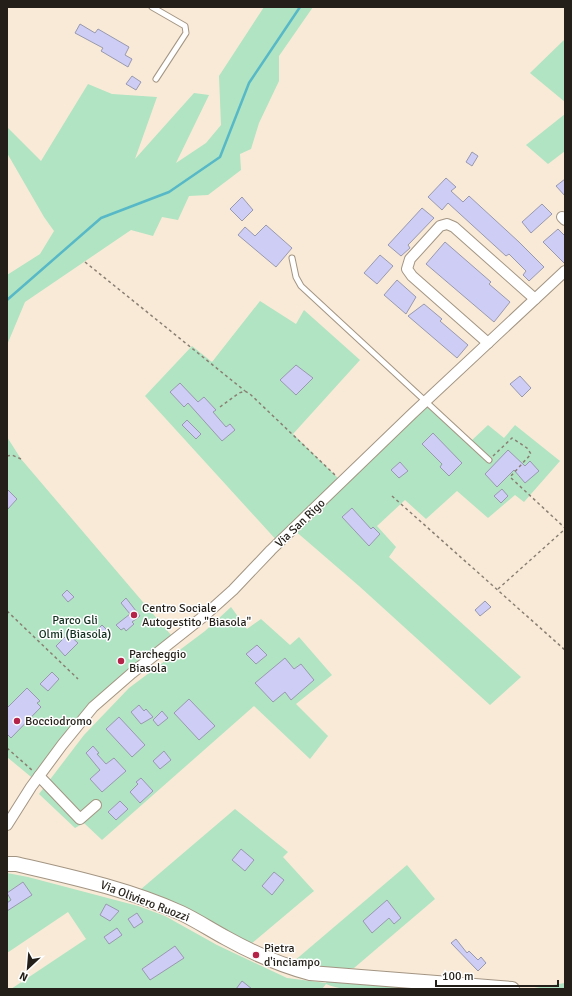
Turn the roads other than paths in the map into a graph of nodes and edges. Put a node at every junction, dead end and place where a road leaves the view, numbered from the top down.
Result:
1 (152, 7) edge
2 (156, 79) dead end
3 (292, 258) dead end
4 (565, 272) edge
5 (534, 299) junction
6 (488, 343) junction
7 (427, 401) junction
8 (488, 460) road end
9 (39, 776) junction
10 (96, 806) dead end
11 (7, 825) edge
12 (7, 864) edge
13 (512, 989) edge

1 - 2 lane
3 - 7 lane
4 - 5 street, Via San Rigo
5 - 6 street, Via San Rigo
5 - 6 street
6 - 7 street, Via San Rigo
7 - 8 lane
7 - 9 street, Via San Rigo
9 - 10 street
9 - 11 street, Via San Rigo
12 - 13 street, Via Oliviero Ruozzi

